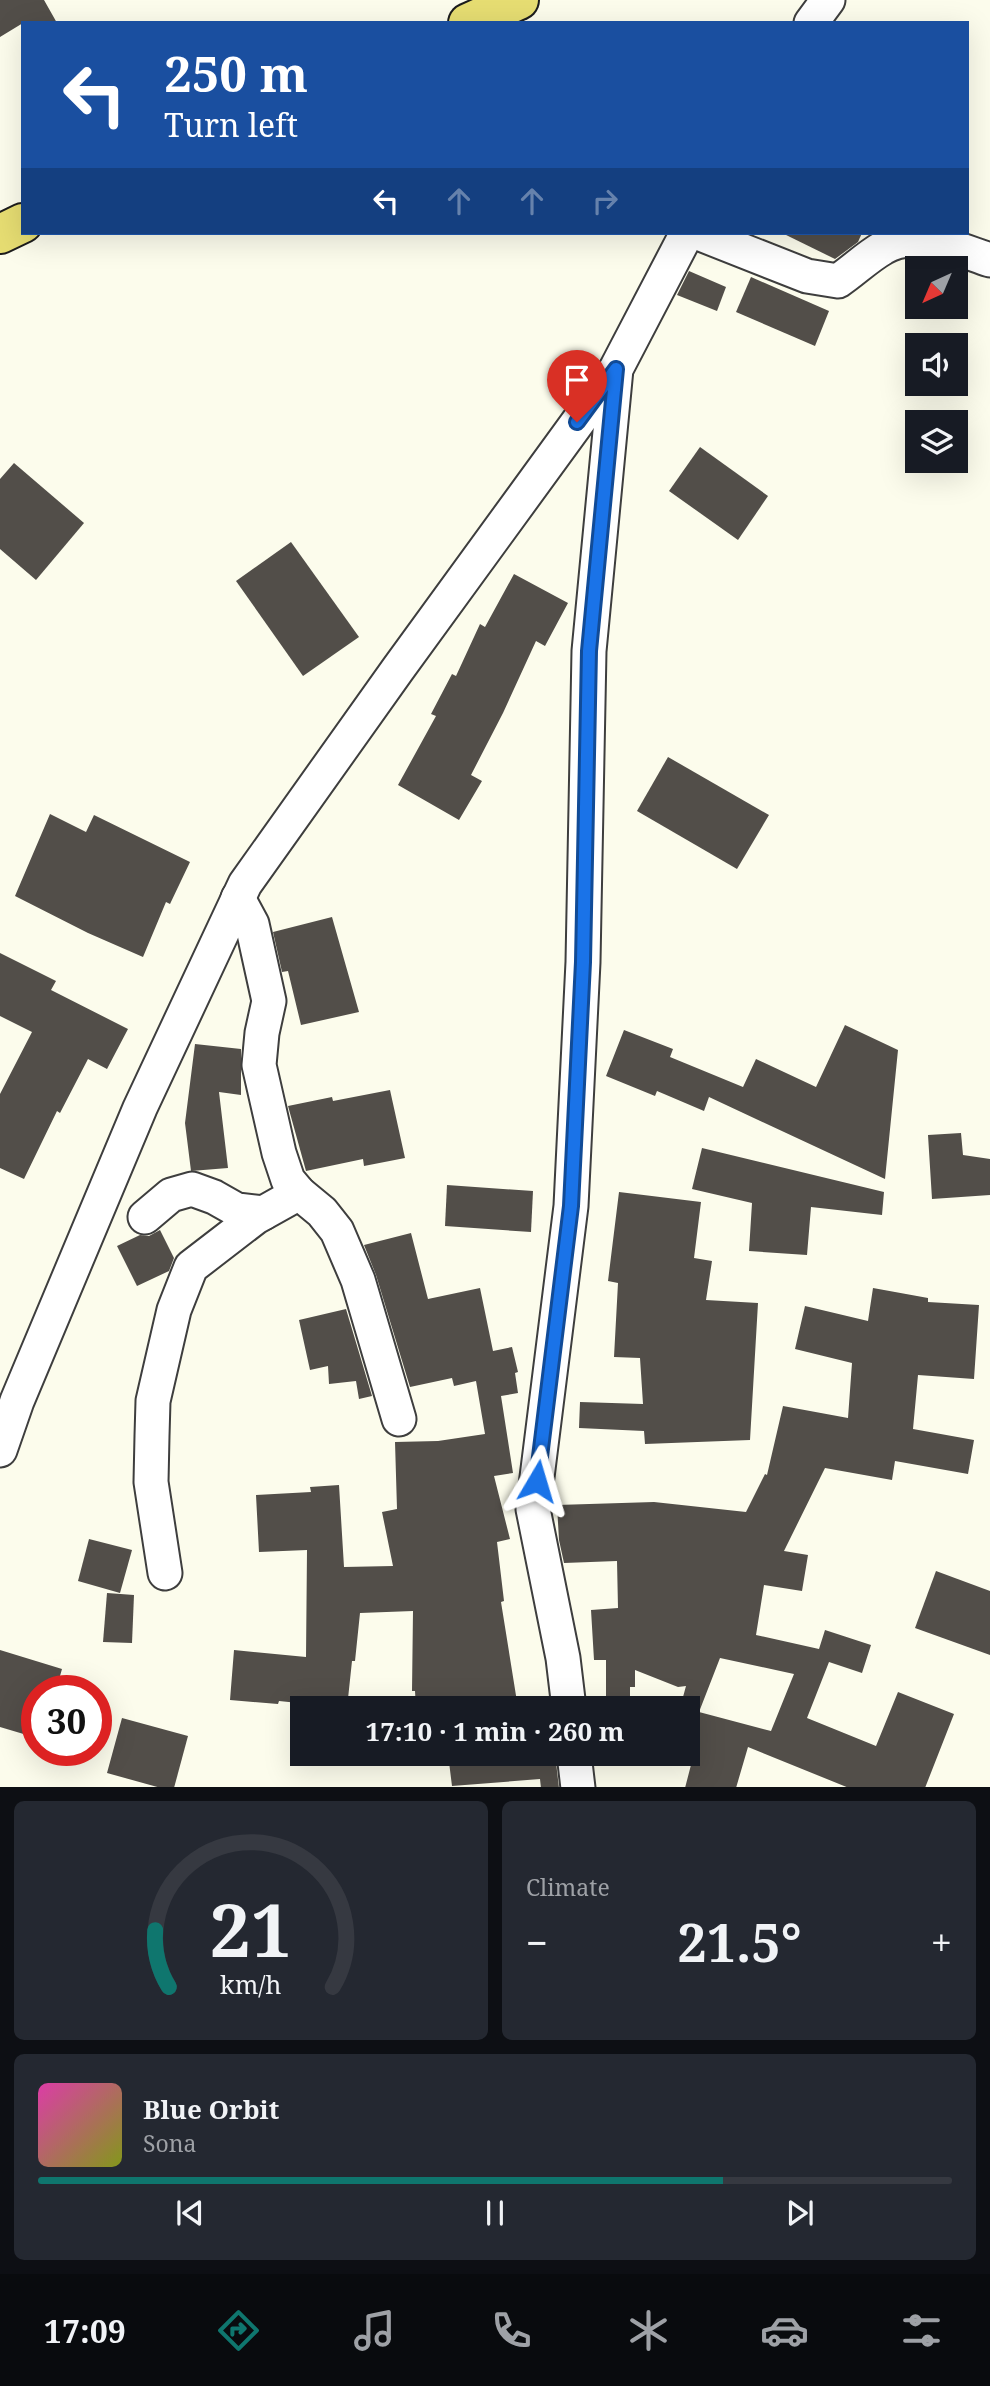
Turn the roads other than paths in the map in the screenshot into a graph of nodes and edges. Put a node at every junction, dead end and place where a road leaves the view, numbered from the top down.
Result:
1 (519, 0) edge
2 (828, 0) edge
3 (472, 21) edge
4 (812, 21) edge
5 (21, 224) edge
6 (0, 233) edge
7 (686, 235) edge
8 (703, 235) edge
9 (990, 260) edge
10 (616, 369) junction
11 (238, 898) junction
12 (299, 1193) junction
13 (262, 1213) junction
14 (145, 1217) dead end
15 (399, 1419) dead end
16 (0, 1450) edge
17 (165, 1573) dead end
18 (568, 1696) edge
19 (575, 1766) edge
20 (578, 1787) edge

1 - 3 main road
2 - 4 street
5 - 6 main road
7 - 10 street
8 - 9 street
10 - 11 street
10 - 18 street
11 - 12 street
11 - 16 street
12 - 13 street
12 - 15 street
13 - 14 street
13 - 17 street
19 - 20 street

